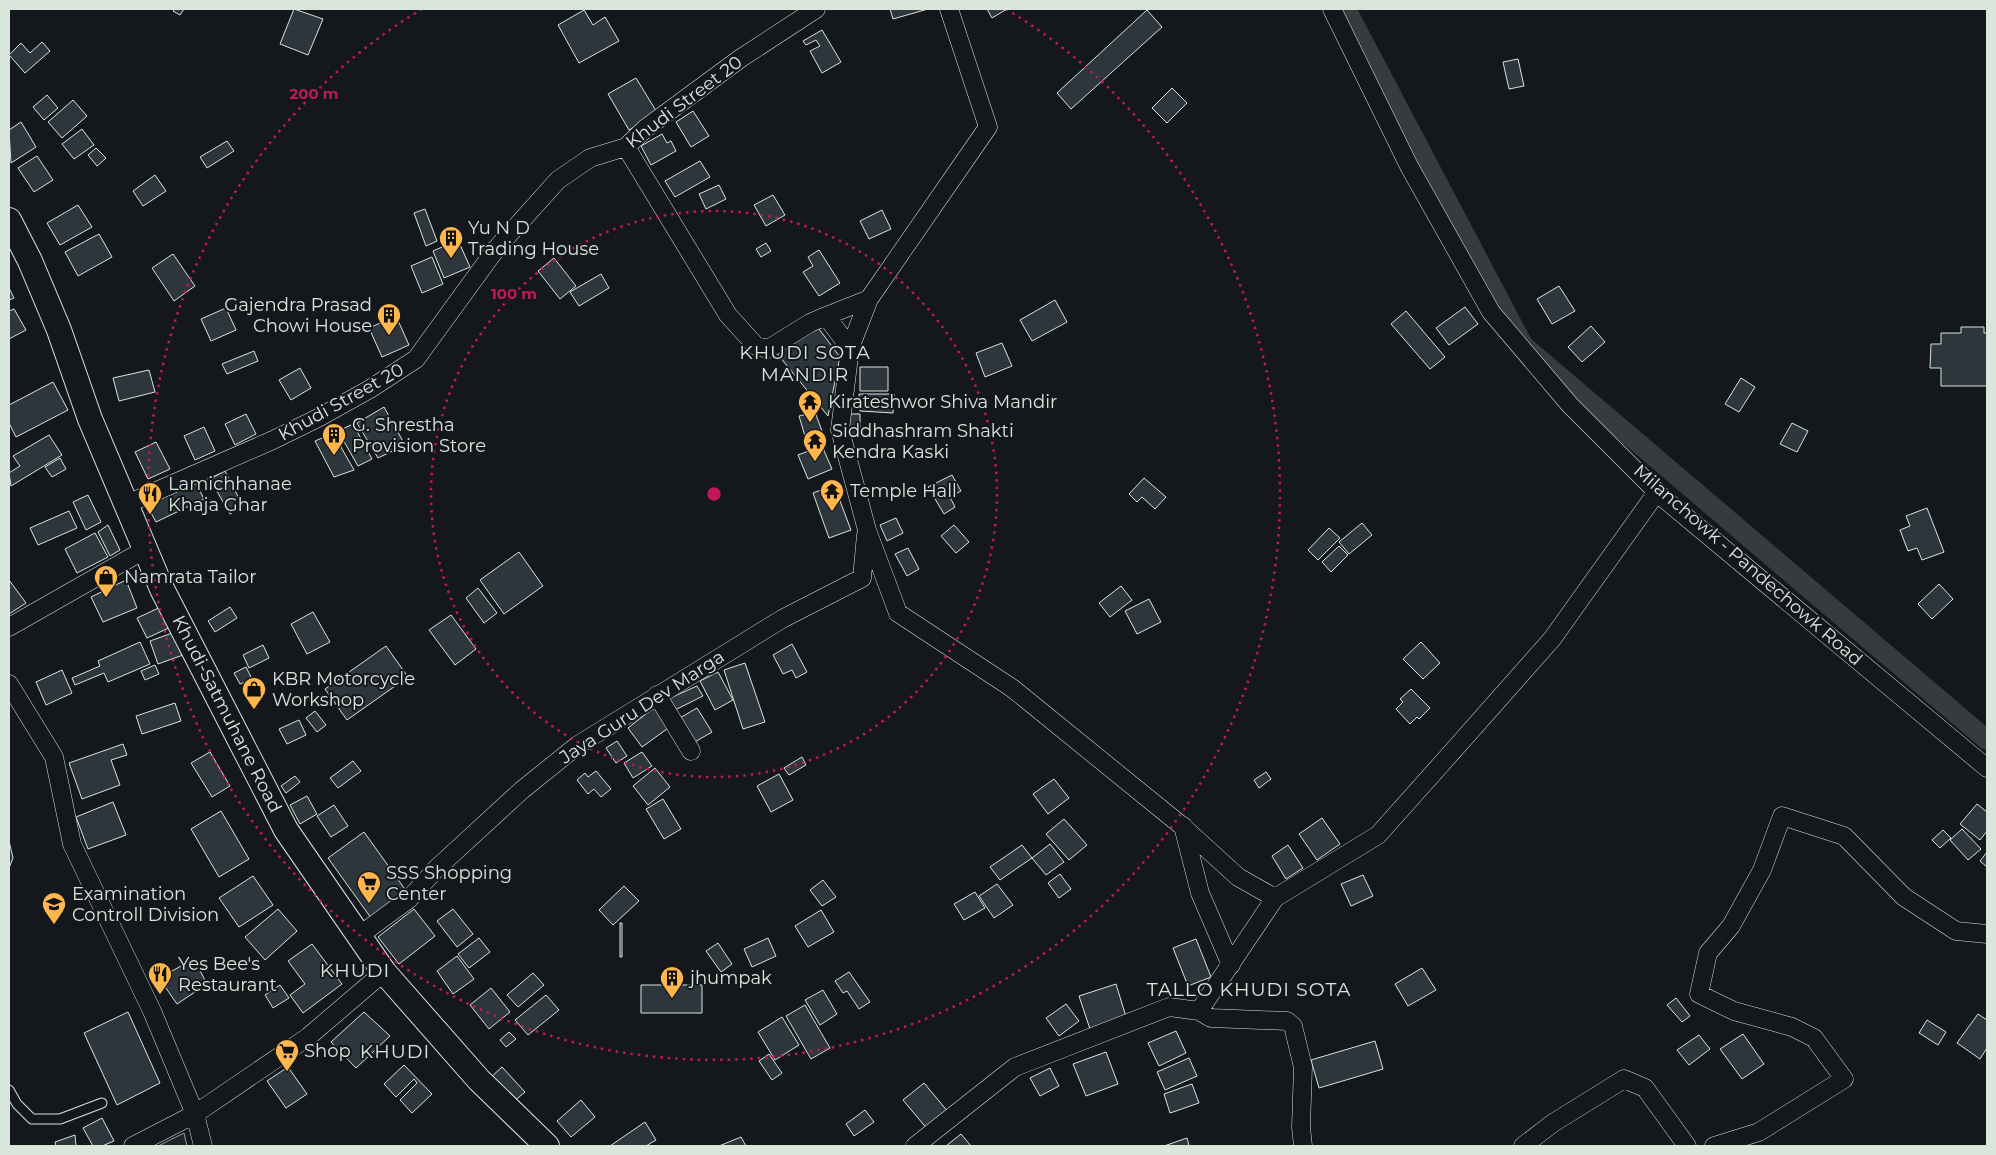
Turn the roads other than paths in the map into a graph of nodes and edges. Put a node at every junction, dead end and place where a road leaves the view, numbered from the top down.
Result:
1 (816, 9) edge
2 (949, 9) edge
3 (1332, 9) edge
4 (626, 147) junction
5 (9, 220) edge
6 (869, 298) junction
7 (826, 316) junction
8 (850, 348) junction
9 (1657, 492) junction
10 (127, 504) junction
11 (866, 530) junction
12 (146, 549) junction
13 (862, 578) junction
14 (891, 594) junction
15 (9, 627) edge
16 (9, 684) edge
17 (657, 695) junction
18 (691, 751) dead end
19 (1987, 768) edge
20 (1182, 826) junction
21 (1275, 898) junction
22 (1987, 934) edge
23 (360, 935) junction
24 (1231, 965) junction
25 (384, 972) junction
26 (1199, 1011) junction
27 (9, 1090) edge
28 (102, 1103) dead end
29 (195, 1114) junction
30 (133, 1146) edge
31 (203, 1146) edge
32 (547, 1146) edge
33 (915, 1146) edge
34 (1303, 1146) edge
35 (1523, 1146) edge
36 (1687, 1146) edge
37 (1714, 1146) edge

1 - 4 street, Khudi Street 20
2 - 6 street
3 - 9 street, Milanchowk - Pandechowk Road
4 - 7 street
4 - 10 street, Khudi Street 20
5 - 10 main road, Khudi-Satmuhane Road
6 - 7 street
6 - 8 street
7 - 8 street
8 - 11 street
9 - 19 street, Milanchowk - Pandechowk Road
9 - 21 street
10 - 12 main road, Khudi-Satmuhane Road
11 - 13 street
11 - 14 street
12 - 15 street
12 - 23 main road, Khudi-Satmuhane Road
13 - 14 street
13 - 17 street, Jaya Guru Dev Marga
14 - 20 street
16 - 29 street
17 - 18 street
17 - 23 street, Jaya Guru Dev Marga
20 - 21 street
20 - 24 street
21 - 24 street
22 - 37 street
23 - 25 main road, Khudi-Satmuhane Road
24 - 26 street
25 - 29 street
25 - 32 main road, Khudi-Satmuhane Road
26 - 33 street
26 - 34 street
27 - 28 lane
29 - 30 street
29 - 31 street
35 - 36 street

